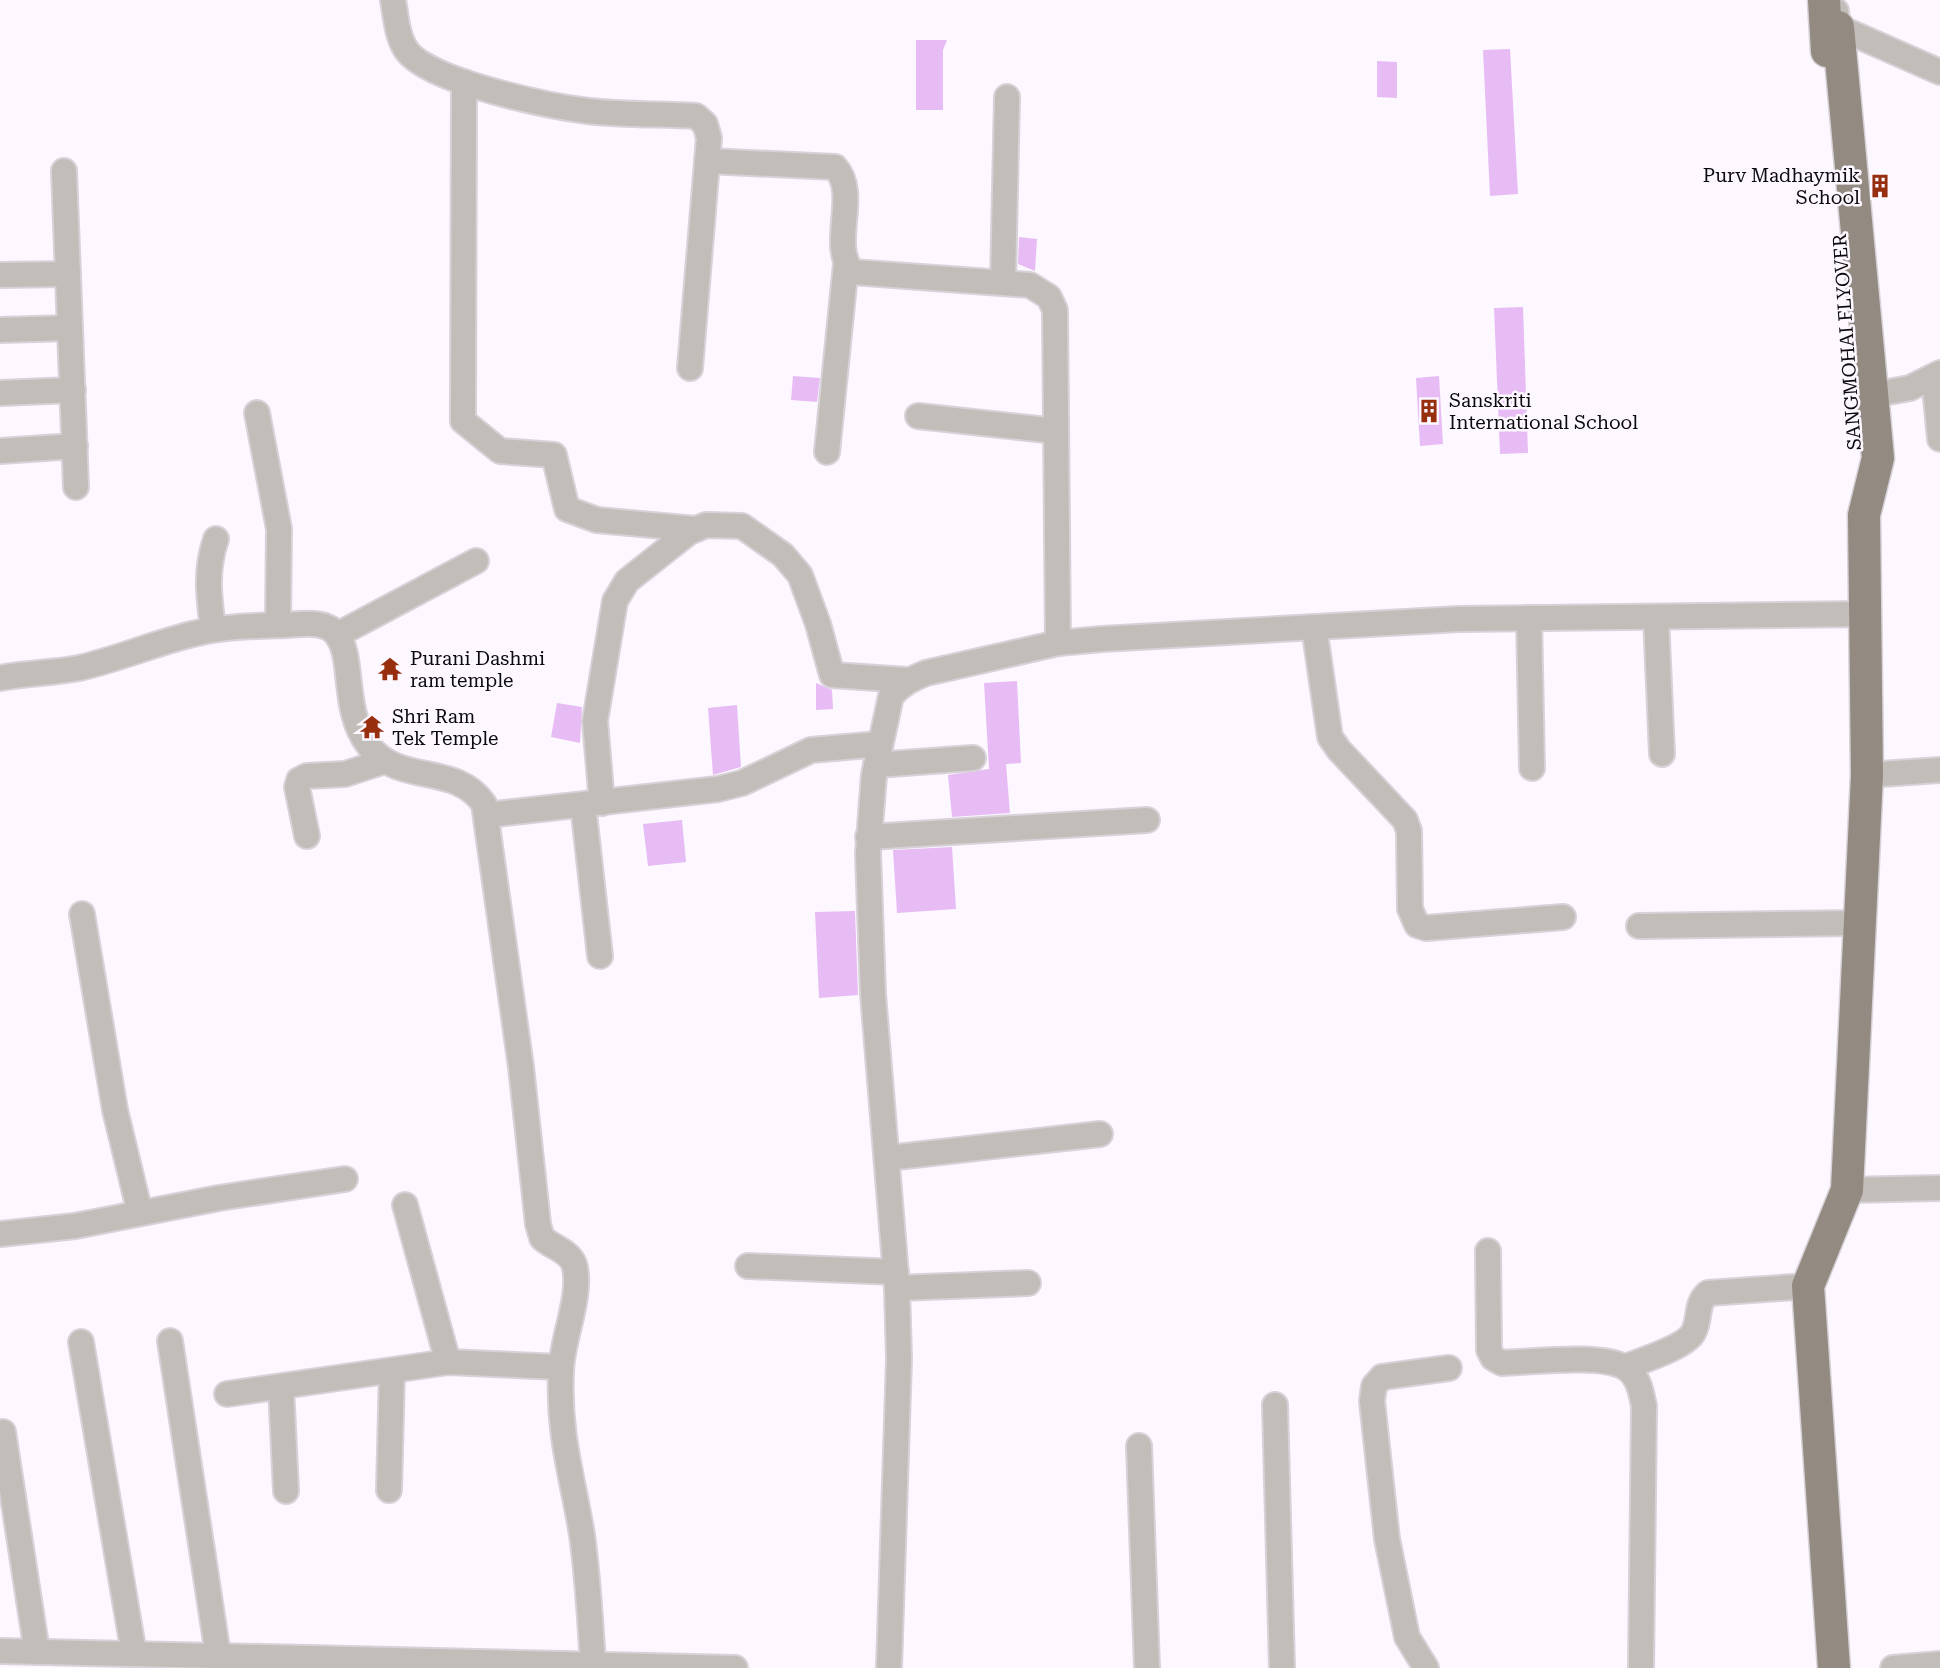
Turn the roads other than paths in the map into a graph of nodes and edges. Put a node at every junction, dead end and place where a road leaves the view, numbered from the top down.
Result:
1 (393, 0) edge
2 (1830, 14) edge
3 (1940, 72) edge
4 (464, 82) junction
5 (1007, 97) dead end
6 (707, 161) junction
7 (64, 171) dead end
8 (846, 264) junction
9 (68, 274) junction
10 (0, 275) edge
11 (1003, 282) junction
12 (70, 328) junction
13 (0, 330) edge
14 (690, 369) dead end
15 (1937, 375) edge
16 (73, 390) junction
17 (0, 393) edge
18 (1872, 395) junction
19 (257, 413) dead end
20 (918, 416) dead end
21 (1056, 431) junction
22 (1940, 439) edge
23 (75, 446) junction
24 (0, 451) edge
25 (827, 452) dead end
26 (76, 488) dead end
27 (1864, 515) junction
28 (696, 529) junction
29 (216, 539) dead end
30 (475, 561) dead end
31 (1866, 614) junction
32 (1656, 617) junction
33 (1529, 618) junction
34 (278, 625) junction
35 (1314, 627) junction
36 (214, 629) junction
37 (337, 635) junction
38 (1058, 643) junction
39 (0, 678) edge
40 (907, 680) junction
41 (1662, 754) dead end
42 (878, 755) junction
43 (973, 758) dead end
44 (385, 761) junction
45 (1532, 768) dead end
46 (1940, 770) edge
47 (1867, 775) junction
48 (593, 804) junction
49 (487, 815) junction
50 (1147, 820) dead end
51 (307, 836) dead end
52 (868, 836) junction
53 (82, 914) dead end
54 (1563, 917) dead end
55 (1860, 923) junction
56 (1639, 926) dead end
57 (600, 956) dead end
58 (1100, 1134) dead end
59 (888, 1158) junction
60 (345, 1179) dead end
61 (1940, 1188) edge
62 (1847, 1190) junction
63 (405, 1205) dead end
64 (140, 1213) junction
65 (0, 1234) edge
66 (1488, 1251) dead end
67 (748, 1266) dead end
68 (896, 1280) junction
69 (1028, 1283) dead end
70 (1808, 1286) junction
71 (170, 1341) dead end
72 (81, 1342) dead end
73 (448, 1363) junction
74 (561, 1367) junction
75 (1625, 1367) junction
76 (1449, 1368) dead end
77 (392, 1370) junction
78 (281, 1387) junction
79 (227, 1394) dead end
80 (1275, 1405) dead end
81 (3, 1432) dead end
82 (1139, 1446) dead end
83 (389, 1490) dead end
84 (286, 1491) dead end
85 (0, 1651) edge
86 (37, 1652) junction
87 (134, 1654) junction
88 (179, 1661) edge
89 (219, 1662) edge
90 (377, 1663) edge
91 (593, 1663) junction
92 (449, 1664) edge
93 (1940, 1664) edge
94 (535, 1665) edge
95 (735, 1668) edge
96 (889, 1668) edge
97 (1147, 1668) edge
98 (1282, 1668) edge
99 (1426, 1668) edge
100 (1641, 1668) edge
101 (1834, 1668) edge
102 (1893, 1668) edge

1 - 4 street
2 - 3 street
2 - 18 main road
2 - 27 main road, SANGMOHAI FLYOVER
4 - 6 street
4 - 28 street
5 - 11 street
6 - 8 street
6 - 14 street
7 - 9 street
8 - 11 street
8 - 25 street
9 - 10 street
9 - 12 street
11 - 21 street
12 - 13 street
12 - 16 street
15 - 18 street
15 - 22 street
16 - 17 street
16 - 23 street
18 - 27 main road
19 - 34 street
20 - 21 street
21 - 38 street
23 - 24 street
23 - 26 street
27 - 31 main road
28 - 40 street
28 - 48 street
29 - 36 street
30 - 37 street
31 - 32 street
31 - 47 main road
32 - 33 street
32 - 41 street
33 - 35 street
33 - 45 street
34 - 36 street
34 - 37 street
35 - 38 street
35 - 54 street
36 - 39 street
37 - 44 street
38 - 40 street
40 - 42 street
42 - 43 street
42 - 48 street
42 - 52 street
44 - 49 street
44 - 51 street
46 - 47 street
47 - 55 main road
48 - 49 street
48 - 57 street
49 - 74 street
50 - 52 street
52 - 59 street
53 - 64 street
55 - 56 street
55 - 62 main road
58 - 59 street
59 - 68 street
60 - 64 street
61 - 62 street
62 - 70 main road
63 - 73 street
64 - 65 street
66 - 75 street
67 - 68 street
68 - 69 street
68 - 96 street
70 - 75 street
70 - 101 main road
71 - 89 street
72 - 87 street
73 - 74 street
73 - 77 street
74 - 91 street
75 - 100 street
76 - 99 street
77 - 78 street
77 - 83 street
78 - 79 street
78 - 84 street
80 - 98 street
81 - 86 street
82 - 97 street
85 - 86 street
86 - 87 street
87 - 88 street
88 - 89 street
89 - 90 street
90 - 92 street
91 - 94 street
91 - 95 street
92 - 94 street
93 - 102 street

